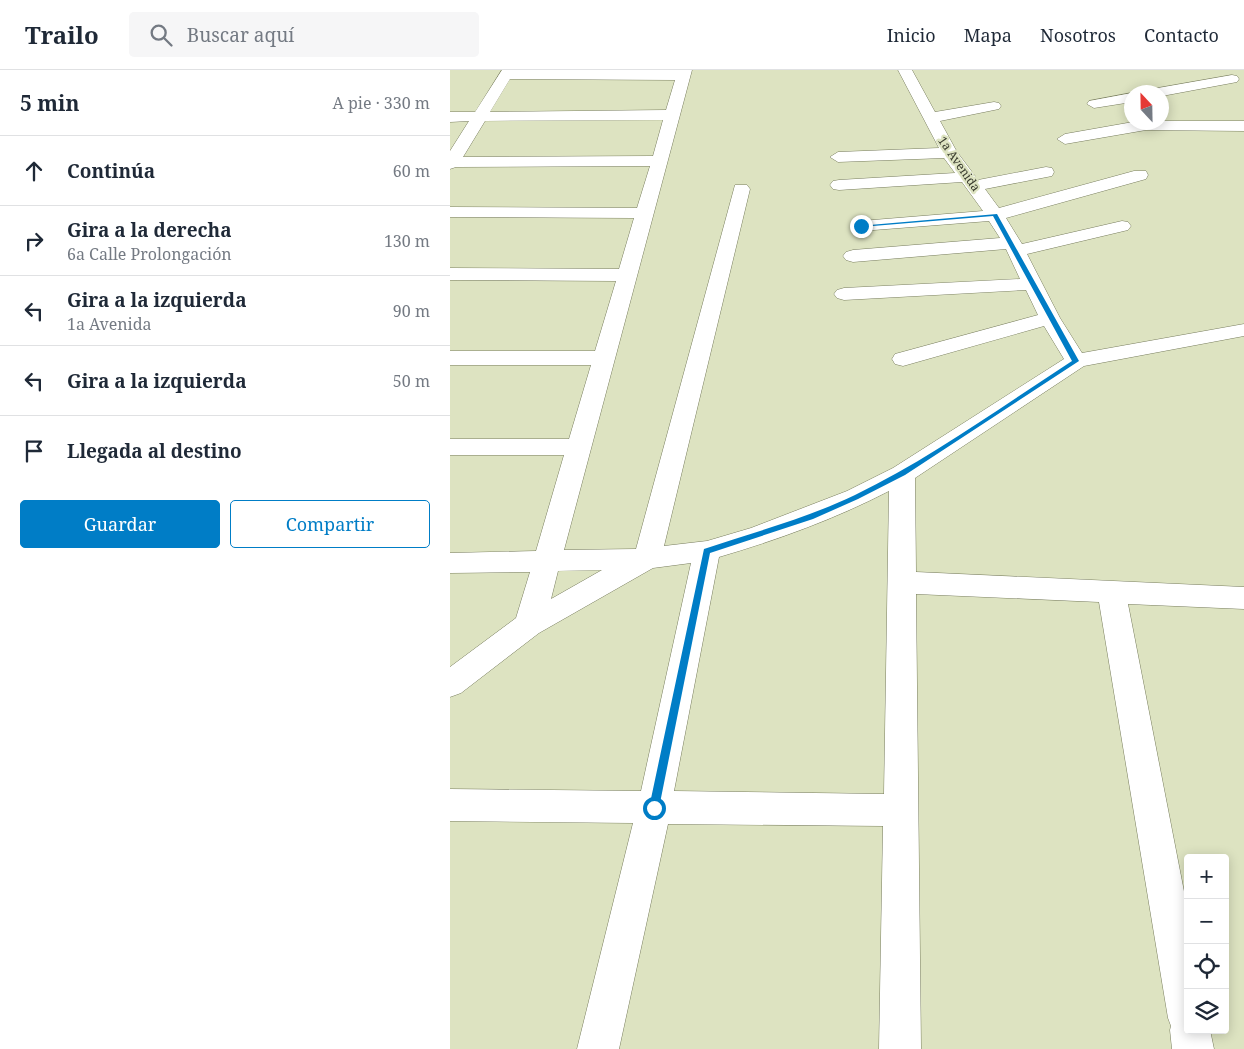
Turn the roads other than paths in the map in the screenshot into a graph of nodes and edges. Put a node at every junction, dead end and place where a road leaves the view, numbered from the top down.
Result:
1 (905, 70) edge
2 (1219, 70) edge
3 (507, 73) edge
4 (684, 73) edge
5 (1238, 83) edge
6 (1169, 91) edge
7 (1124, 98) edge
8 (1094, 104) dead end
9 (994, 106) dead end
10 (672, 115) junction
11 (450, 116) edge
12 (480, 116) junction
13 (929, 118) junction
14 (1244, 126) edge
15 (1065, 139) dead end
16 (949, 153) junction
17 (838, 157) dead end
18 (450, 162) edge
19 (659, 162) junction
20 (1046, 172) dead end
21 (1140, 175) dead end
22 (971, 181) junction
23 (839, 185) dead end
24 (741, 189) dead end
25 (450, 212) edge
26 (645, 213) junction
27 (995, 215) junction
28 (861, 226) dead end
29 (1122, 226) dead end
30 (1014, 247) junction
31 (853, 256) dead end
32 (450, 274) edge
33 (627, 275) junction
34 (1033, 284) junction
35 (844, 294) dead end
36 (1050, 318) junction
37 (1244, 330) edge
38 (450, 358) edge
39 (604, 358) junction
40 (903, 359) dead end
41 (1076, 361) junction
42 (579, 447) junction
43 (450, 448) edge
44 (902, 474) junction
45 (707, 551) junction
46 (647, 558) junction
47 (547, 561) junction
48 (450, 563) edge
49 (901, 582) junction
50 (1112, 592) junction
51 (1244, 598) edge
52 (529, 625) junction
53 (450, 684) edge
54 (450, 805) edge
55 (654, 808) junction
56 (900, 810) junction
57 (1184, 996) edge
58 (1191, 1034) edge
59 (598, 1049) edge
60 (900, 1049) edge
61 (1193, 1049) edge

1 - 13 street, 1a Avenida
2 - 5 street
3 - 4 street
3 - 12 street
4 - 10 street
5 - 6 street
7 - 8 street
9 - 13 street
10 - 12 street
10 - 19 street
11 - 12 street
12 - 18 street
13 - 16 street, 1a Avenida
14 - 15 street
16 - 17 street
16 - 22 street, 1a Avenida
18 - 19 street
19 - 26 street
20 - 22 street
21 - 27 street
22 - 23 street
22 - 27 street, 1a Avenida
24 - 46 street
25 - 26 street
26 - 33 street
27 - 28 street
27 - 30 street, 1a Avenida
29 - 30 street
30 - 31 street
30 - 34 street, 1a Avenida
32 - 33 street
33 - 39 street
34 - 35 street
34 - 36 street, 1a Avenida
36 - 40 street
36 - 41 street, 1a Avenida
37 - 41 street
38 - 39 street
39 - 42 street
41 - 44 street
42 - 43 street
42 - 47 street
44 - 45 street
44 - 49 street
45 - 46 street
45 - 55 street
46 - 47 street
46 - 52 street
47 - 48 street
47 - 52 street
49 - 50 street
49 - 56 street
50 - 51 street
50 - 57 street
52 - 53 street
54 - 55 street
55 - 56 street
55 - 59 street
56 - 60 street
58 - 61 street

